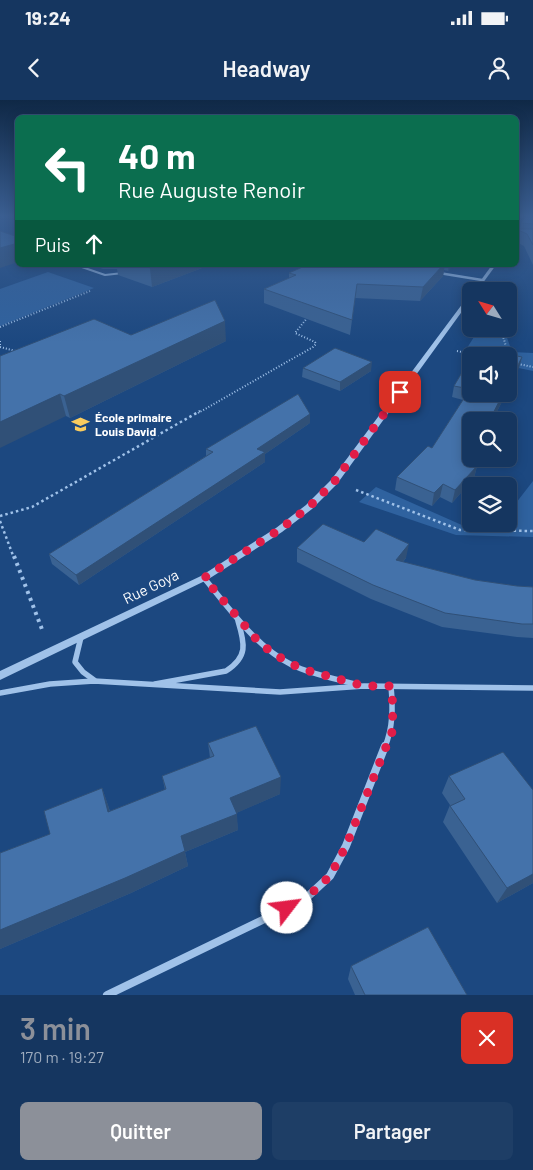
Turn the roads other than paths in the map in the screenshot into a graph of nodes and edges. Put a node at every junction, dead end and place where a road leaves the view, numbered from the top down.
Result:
1 (81, 267) edge
2 (492, 267) edge
3 (430, 271) edge
4 (126, 272) dead end
5 (482, 280) joint
6 (462, 308) edge
7 (204, 578) junction
8 (237, 617) junction
9 (81, 637) junction
10 (0, 676) edge
11 (94, 681) junction
12 (145, 685) junction
13 (364, 686) junction
14 (391, 686) junction
15 (533, 688) edge
16 (0, 693) edge
17 (107, 995) edge

1 - 4 lane
2 - 5 street
3 - 5 street
6 - 7 street, Rue Goya
7 - 8 street
7 - 9 street, Rue Goya
8 - 12 street
8 - 13 street
9 - 10 street, Rue Goya
9 - 11 street
11 - 12 street
11 - 16 street
12 - 13 street
13 - 14 street
14 - 15 street
14 - 17 street

